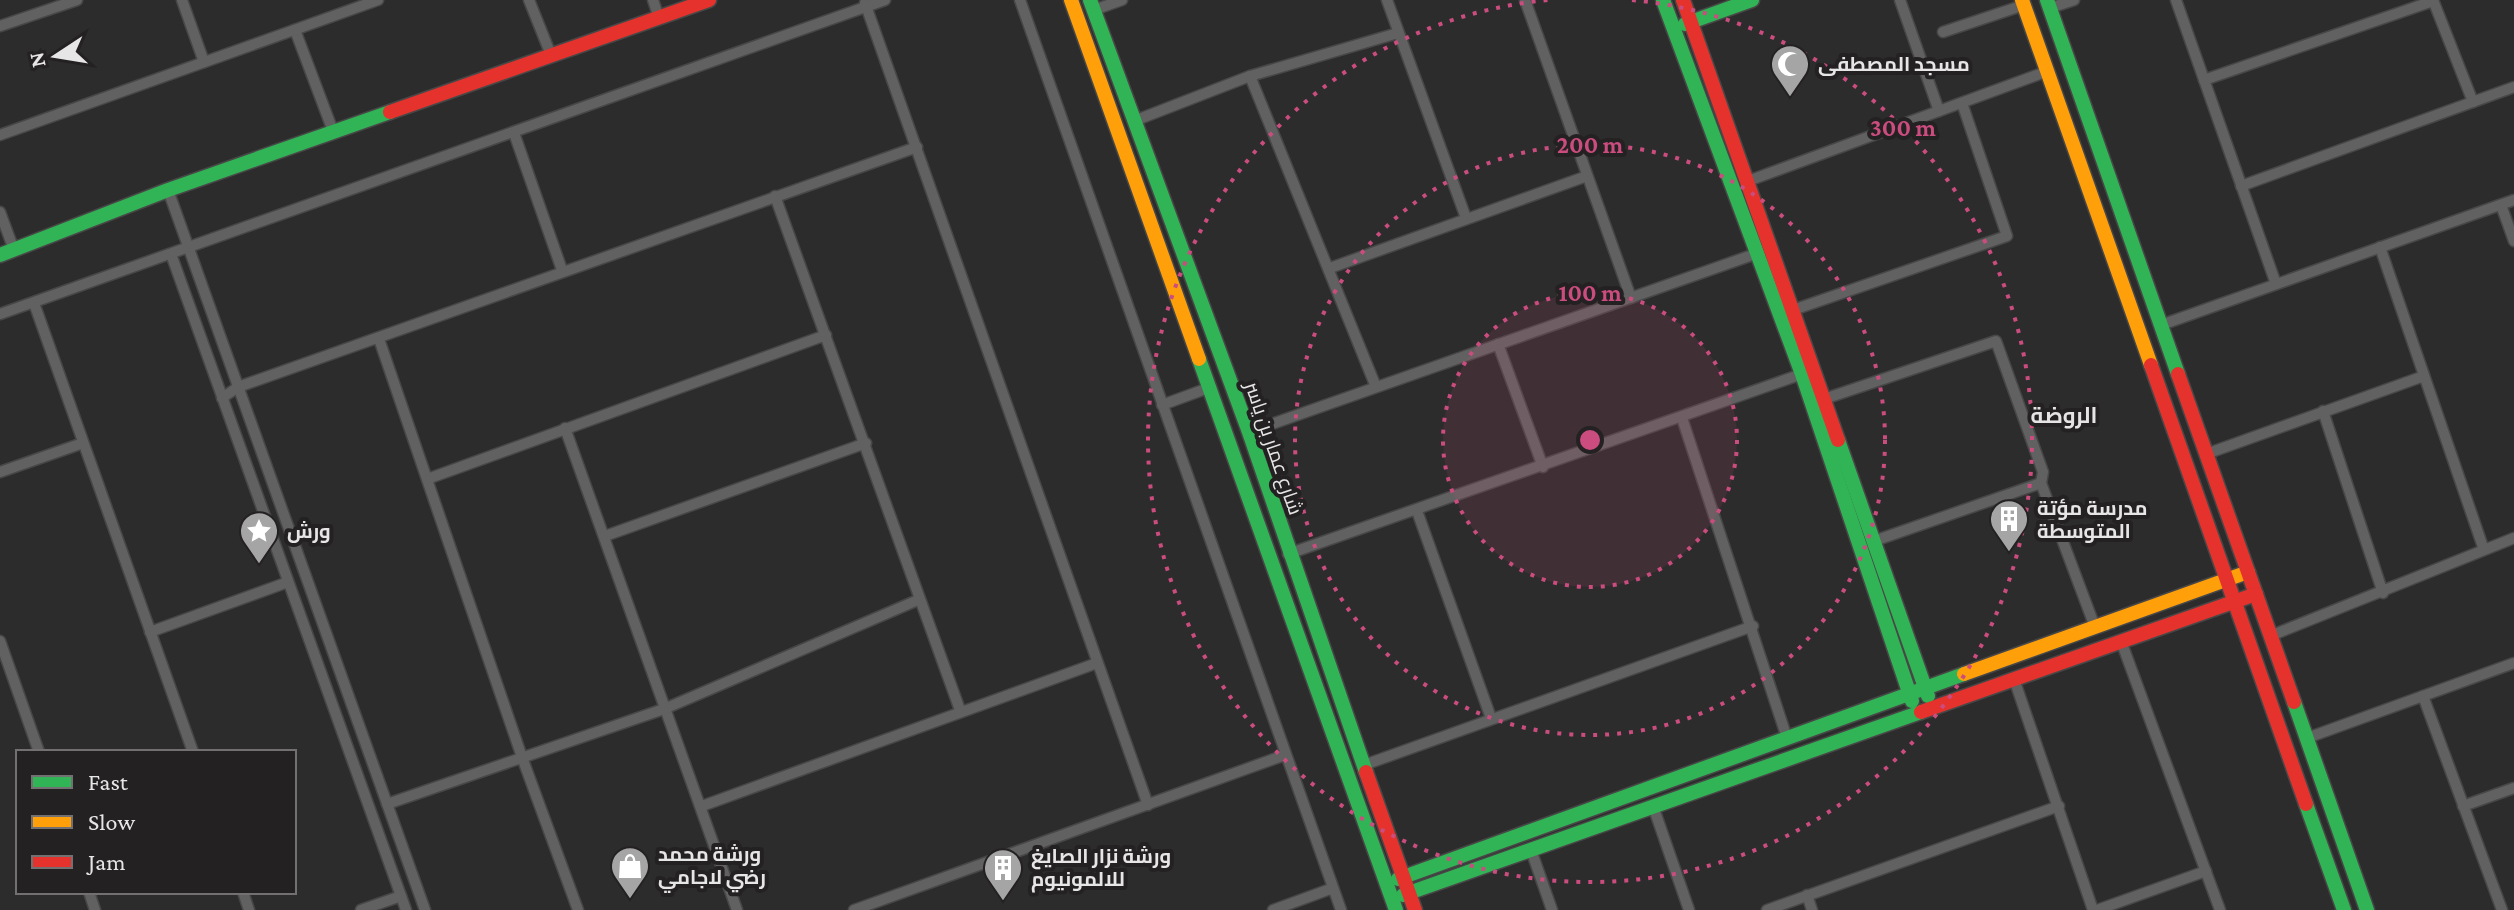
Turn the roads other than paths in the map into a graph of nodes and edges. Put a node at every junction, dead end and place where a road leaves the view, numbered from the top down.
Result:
1 (77, 0) edge
2 (182, 0) edge
3 (378, 0) edge
4 (529, 0) edge
5 (653, 0) edge
6 (709, 0) edge
7 (885, 0) edge
8 (1020, 0) edge
9 (1071, 0) edge
10 (1122, 0) edge
11 (1387, 0) edge
12 (1525, 0) edge
13 (1683, 0) edge
14 (1752, 0) edge
15 (1900, 0) edge
16 (2074, 0) edge
17 (2176, 0) edge
18 (2433, 0) edge
19 (1667, 1) edge
20 (2023, 2) edge
21 (865, 3) edge
22 (2048, 4) edge
23 (1092, 5) edge
24 (659, 18) junction
25 (1691, 22) junction
26 (0, 26) edge
27 (1673, 28) junction
28 (295, 30) junction
29 (1943, 32) dead end
30 (1398, 33) junction
31 (551, 55) junction
32 (204, 62) junction
33 (2048, 71) junction
34 (1250, 76) junction
35 (2204, 80) junction
36 (2514, 87) edge
37 (2473, 102) junction
38 (1962, 103) junction
39 (1939, 111) junction
40 (1134, 121) junction
41 (333, 131) junction
42 (514, 133) junction
43 (0, 135) edge
44 (917, 147) junction
45 (1587, 176) junction
46 (1748, 181) junction
47 (2241, 186) junction
48 (168, 190) junction
49 (775, 196) junction
50 (2514, 200) edge
51 (2501, 205) junction
52 (0, 212) edge
53 (1466, 218) junction
54 (2514, 241) edge
55 (2380, 247) junction
56 (189, 248) junction
57 (7, 252) edge
58 (1758, 253) junction
59 (171, 254) junction
60 (1330, 268) junction
61 (562, 270) junction
62 (2276, 284) junction
63 (1631, 298) junction
64 (34, 303) junction
65 (1793, 310) junction
66 (0, 314) edge
67 (2161, 325) junction
68 (826, 335) junction
69 (379, 339) junction
70 (1498, 344) junction
71 (1802, 374) junction
72 (2424, 376) junction
73 (1211, 387) junction
74 (1376, 387) junction
75 (228, 392) junction
76 (1824, 399) junction
77 (1162, 405) junction
78 (2323, 411) junction
79 (1682, 418) junction
80 (565, 428) junction
81 (1249, 432) junction
82 (83, 443) junction
83 (866, 443) junction
84 (2206, 454) junction
85 (1543, 467) junction
86 (0, 472) edge
87 (430, 478) junction
88 (2041, 483) junction
89 (1417, 511) junction
90 (605, 536) junction
91 (2514, 538) edge
92 (1874, 541) junction
93 (2483, 547) junction
94 (1288, 554) junction
95 (2248, 572) junction
96 (2227, 578) junction
97 (288, 582) junction
98 (2383, 593) junction
99 (2256, 594) junction
100 (918, 600) junction
101 (2235, 601) junction
102 (1753, 626) junction
103 (2095, 627) junction
104 (150, 632) junction
105 (2270, 636) junction
106 (0, 641) edge
107 (2121, 641) junction
108 (1097, 663) junction
109 (2514, 663) edge
110 (2014, 679) junction
111 (1925, 688) junction
112 (1910, 694) junction
113 (2423, 696) junction
114 (1933, 707) junction
115 (664, 709) junction
116 (960, 710) junction
117 (1917, 713) junction
118 (1491, 718) junction
119 (1787, 738) junction
120 (2307, 738) junction
121 (38, 750) edge
122 (192, 750) edge
123 (1285, 755) junction
124 (523, 760) junction
125 (1364, 765) junction
126 (2514, 788) edge
127 (387, 804) junction
128 (1148, 805) junction
129 (702, 806) junction
130 (1653, 806) junction
131 (2059, 806) junction
132 (2463, 806) junction
133 (1531, 850) junction
134 (2206, 871) junction
135 (1404, 877) junction
136 (1386, 884) junction
137 (1333, 888) junction
138 (1409, 893) junction
139 (1807, 895) junction
140 (401, 896) junction
141 (1394, 904) edge
142 (361, 910) edge
143 (406, 910) edge
144 (425, 910) edge
145 (578, 910) edge
146 (737, 910) edge
147 (854, 910) edge
148 (1273, 910) edge
149 (1340, 910) edge
150 (1415, 910) edge
151 (1552, 910) edge
152 (1689, 910) edge
153 (1767, 910) edge
154 (1812, 910) edge
155 (2095, 910) edge
156 (2220, 910) edge
157 (2344, 910) edge
158 (2367, 910) edge
159 (2502, 910) edge

1 - 26 street
2 - 32 street
3 - 28 street
4 - 31 street
5 - 24 street
6 - 24 street
7 - 21 street
8 - 77 street
9 - 73 street, شارع عمار بن ياسر
10 - 23 street
11 - 30 street
12 - 45 street
13 - 25 street
14 - 25 street
15 - 39 street
16 - 22 street
17 - 35 street
18 - 35 street
18 - 37 street
19 - 27 street
20 - 29 street
20 - 33 street
21 - 42 street
21 - 44 street
22 - 67 street
23 - 40 street, شارع عمار بن ياسر
24 - 31 street
25 - 27 street
25 - 46 street
27 - 58 street
28 - 32 street
28 - 41 street
30 - 34 street
30 - 53 street
31 - 41 street
32 - 43 street
33 - 38 street
33 - 96 street
34 - 40 street
34 - 60 street
35 - 47 street
36 - 37 street
37 - 47 street
38 - 39 street
38 - 65 street
39 - 46 street
40 - 81 street, شارع عمار بن ياسر
41 - 48 street
42 - 56 street
42 - 61 street
44 - 49 street
44 - 108 street
45 - 53 street
45 - 63 street
46 - 65 street
47 - 62 street
48 - 56 street
48 - 57 street
49 - 61 street
49 - 68 street
50 - 51 street
51 - 54 street
51 - 55 street
52 - 57 street
53 - 60 street
55 - 62 street
55 - 72 street
56 - 59 street
56 - 75 street
58 - 63 street
58 - 71 street
59 - 64 street
59 - 75 street
60 - 74 street
61 - 69 street
62 - 67 street
63 - 70 street
64 - 66 street
64 - 82 street
65 - 76 street
67 - 84 street
68 - 80 street
68 - 83 street
69 - 75 street
69 - 87 street
70 - 74 street
70 - 85 street
71 - 79 street
71 - 112 street
72 - 78 street
72 - 93 street
73 - 77 street
73 - 136 street, شارع عمار بن ياسر
74 - 81 street
75 - 97 street
75 - 127 street
76 - 88 street
76 - 92 street
77 - 123 street
78 - 84 street
78 - 98 street
79 - 85 street
79 - 102 street
80 - 87 street
80 - 90 street
81 - 94 street, شارع عمار بن ياسر
82 - 86 street
82 - 104 street
83 - 90 street
83 - 100 street
84 - 95 street
85 - 89 street
87 - 124 street
88 - 92 street
88 - 103 street
89 - 94 street
89 - 118 street
90 - 115 street
91 - 93 street
92 - 111 street
93 - 98 street
94 - 125 street, شارع عمار بن ياسر
95 - 96 street
95 - 99 street
96 - 101 street
96 - 103 street
97 - 104 street
97 - 140 street
98 - 105 street
99 - 101 street
99 - 105 street
100 - 115 street
100 - 116 street
101 - 107 street
101 - 157 street
102 - 118 street
102 - 119 street
103 - 111 street
104 - 122 street
105 - 120 street
106 - 121 street
107 - 110 street
107 - 134 street
108 - 116 street
108 - 128 street
109 - 113 street
110 - 114 street
110 - 131 street
111 - 112 street
111 - 114 street
112 - 117 street
112 - 119 street
113 - 120 street
113 - 132 street
114 - 117 street
115 - 124 street
115 - 129 street
116 - 129 street
117 - 130 street
118 - 125 street
119 - 135 street
120 - 158 street
123 - 128 street
123 - 137 street
124 - 127 street
124 - 145 street
125 - 135 street, شارع عمار بن ياسر
126 - 132 street
127 - 144 street
128 - 147 street
129 - 146 street
130 - 133 street
130 - 152 street
131 - 139 street
131 - 155 street
132 - 159 street
133 - 138 street
133 - 151 street
134 - 155 street
134 - 156 street
135 - 136 street
135 - 138 street, شارع عمار بن ياسر
136 - 141 street, شارع عمار بن ياسر
137 - 148 street
137 - 149 street
138 - 141 street
138 - 150 street, شارع عمار بن ياسر
139 - 153 street
139 - 154 street
140 - 142 street
140 - 143 street

